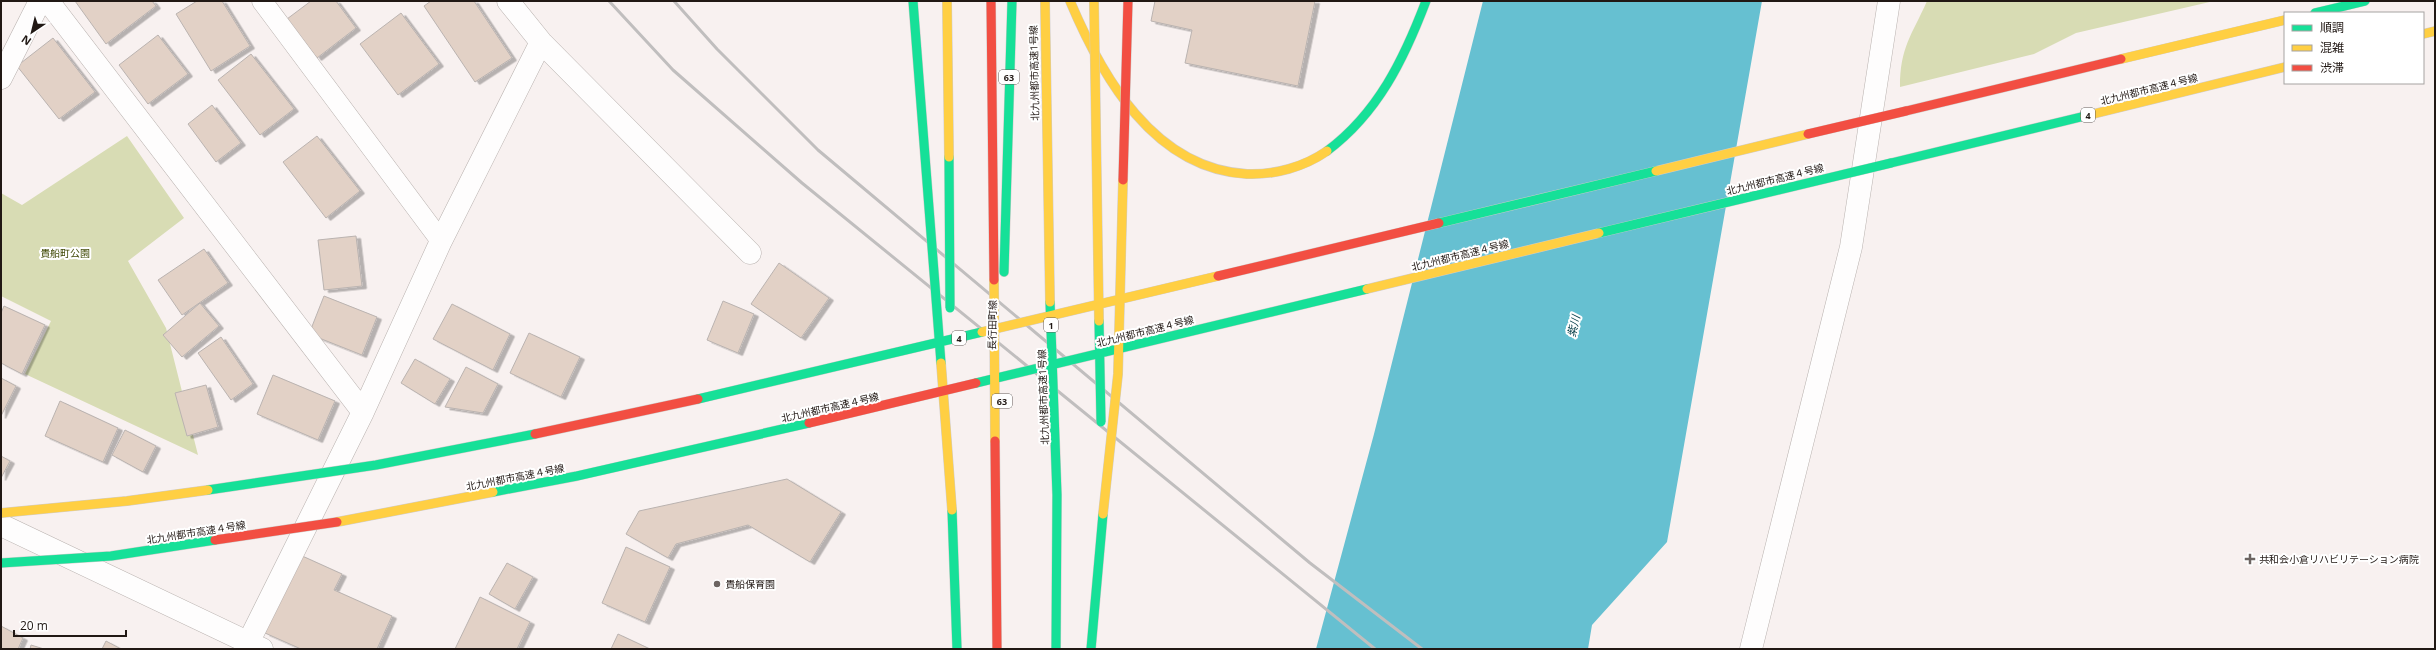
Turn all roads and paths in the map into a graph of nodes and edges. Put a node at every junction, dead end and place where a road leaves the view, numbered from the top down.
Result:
1 (40, 1) edge
2 (48, 1) edge
3 (262, 1) edge
4 (508, 1) edge
5 (913, 1) edge
6 (947, 1) edge
7 (992, 1) edge
8 (1012, 1) edge
9 (1045, 1) edge
10 (1070, 1) edge
11 (1094, 1) edge
12 (1128, 1) edge
13 (1426, 1) edge
14 (1889, 1) edge
15 (2365, 1) edge
16 (2319, 12) edge
17 (2284, 20) edge
18 (2435, 31) edge
19 (2424, 34) edge
20 (541, 42) junction
21 (2284, 67) edge
22 (1, 78) edge
23 (441, 241) junction
24 (750, 253) dead end
25 (362, 412) junction
26 (952, 510) junction
27 (1, 512) edge
28 (1103, 514) junction
29 (1, 525) edge
30 (1, 563) edge
31 (252, 647) edge
32 (957, 649) edge
33 (996, 649) edge
34 (1056, 649) edge
35 (1091, 649) edge
36 (1751, 649) edge

1 - 22 street
2 - 25 street
3 - 23 lane
4 - 20 street
5 - 26 main road, bridge
6 - 26 main road, bridge
7 - 33 main road, bridge
8 - 33 main road, 長行田町線 / 63
9 - 34 main road, 北九州都市高速1号線 / 1, bridge
10 - 13 main road
11 - 28 main road, bridge
12 - 28 main road, bridge
14 - 36 street
15 - 16 main road
17 - 27 main road, 4, bridge
18 - 19 main road
20 - 23 street
20 - 24 street
21 - 30 main road, 北九州都市高速４号線 / 4, bridge
23 - 25 street
25 - 31 street
26 - 32 main road
28 - 35 main road
29 - 31 street

